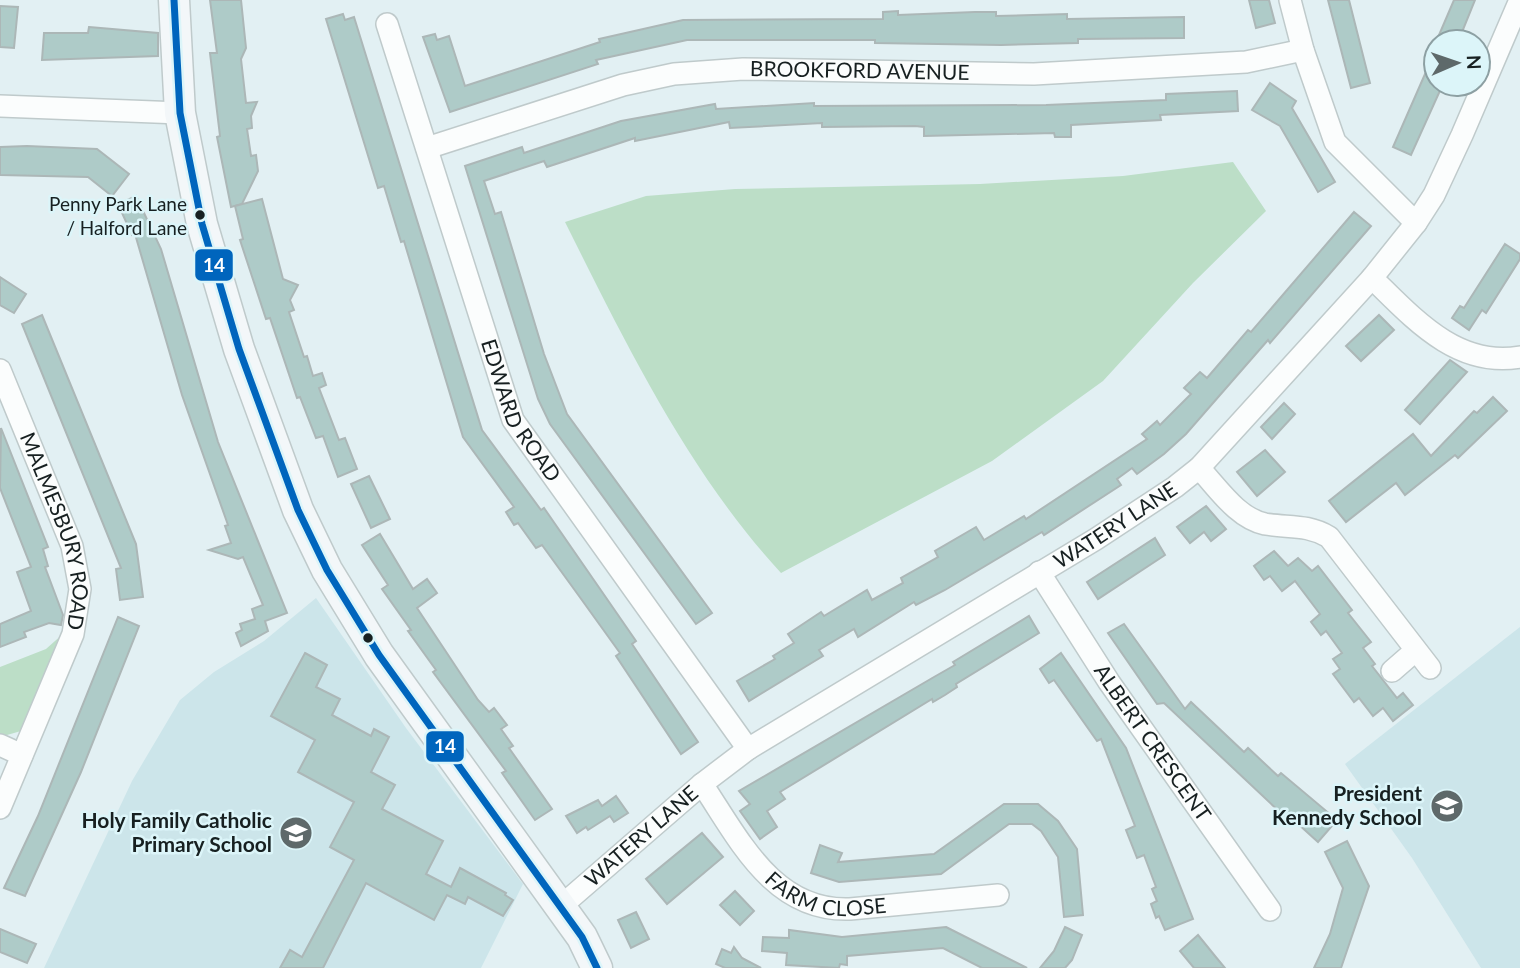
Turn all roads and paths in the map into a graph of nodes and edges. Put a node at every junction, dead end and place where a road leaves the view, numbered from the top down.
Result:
1 (174, 0) edge
2 (1290, 0) edge
3 (1520, 0) edge
4 (387, 24) dead end
5 (1303, 50) junction
6 (0, 106) edge
7 (180, 113) junction
8 (427, 148) junction
9 (1416, 223) junction
10 (1372, 278) junction
11 (1520, 357) edge
12 (0, 370) edge
13 (1199, 468) junction
14 (1039, 572) junction
15 (1415, 651) junction
16 (1430, 667) dead end
17 (1392, 671) dead end
18 (0, 745) edge
19 (748, 749) junction
20 (22, 755) junction
21 (702, 784) junction
22 (0, 808) edge
23 (998, 895) dead end
24 (560, 907) junction
25 (1270, 910) dead end
26 (597, 968) edge

1 - 7 street
2 - 5 street
3 - 9 street, WATERY LANE
4 - 8 street, EDWARD ROAD
5 - 8 street, BROOKFORD AVENUE
5 - 9 street
6 - 7 street
7 - 24 street
8 - 19 street, EDWARD ROAD
9 - 10 street, WATERY LANE
10 - 11 street
10 - 13 street, WATERY LANE
12 - 20 street, MALMESBURY ROAD
13 - 14 street, WATERY LANE
13 - 15 street
14 - 19 street, WATERY LANE
14 - 25 street, ALBERT CRESCENT
15 - 16 street
15 - 17 street
18 - 20 street
19 - 21 street, WATERY LANE
20 - 22 street, MALMESBURY ROAD
21 - 23 street, FARM CLOSE
21 - 24 street, WATERY LANE
24 - 26 street

